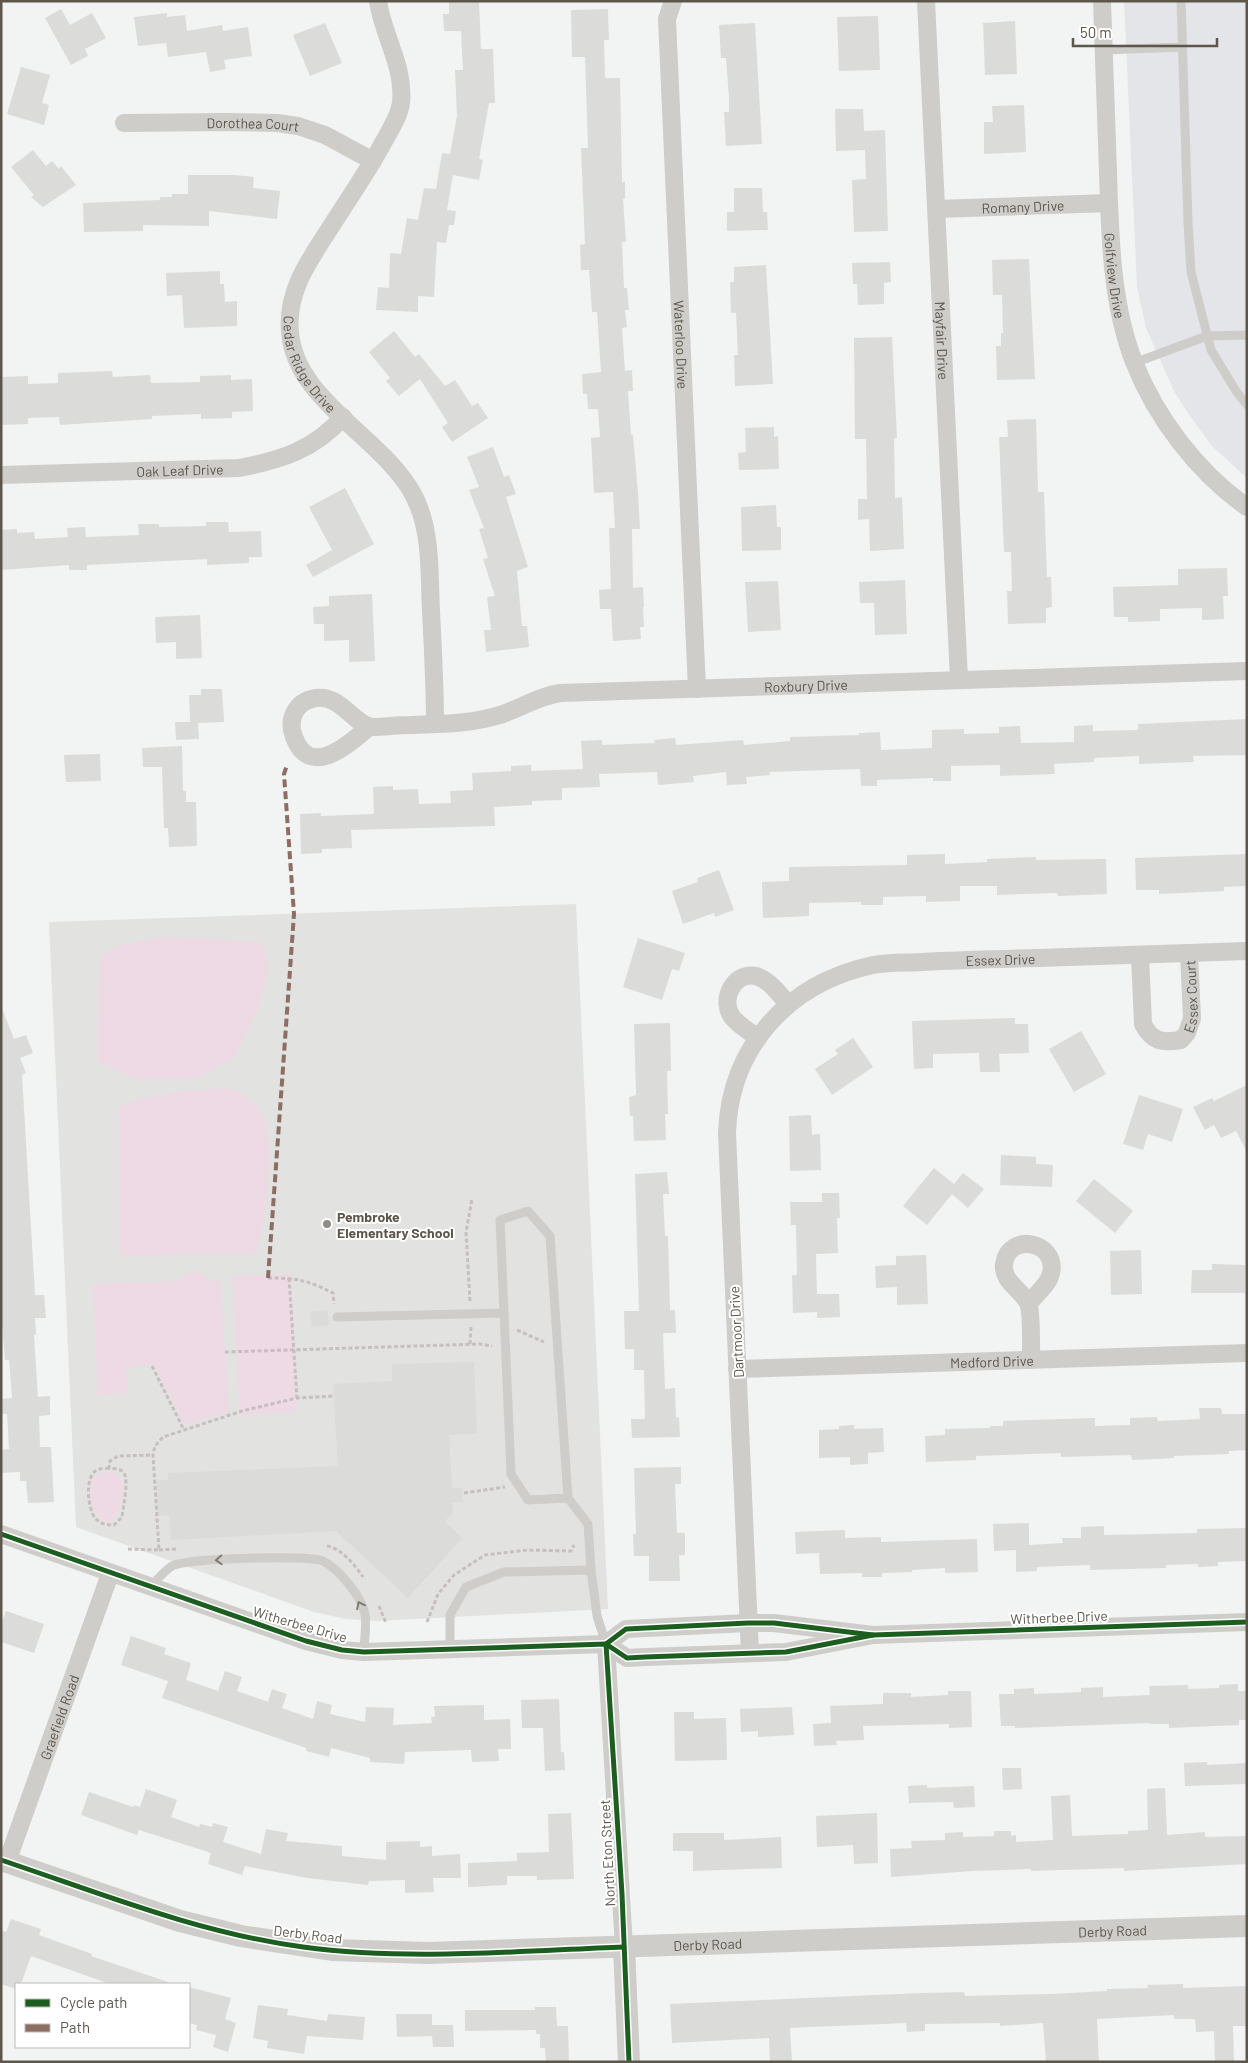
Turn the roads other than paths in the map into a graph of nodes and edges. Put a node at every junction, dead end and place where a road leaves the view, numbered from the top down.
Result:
1 (378, 1) edge
2 (673, 1) edge
3 (926, 1) edge
4 (1102, 1) edge
5 (1181, 1) edge
6 (1182, 47) junction
7 (1104, 50) junction
8 (124, 123) dead end
9 (373, 161) junction
10 (1109, 203) junction
11 (937, 209) junction
12 (1247, 335) edge
13 (1207, 336) junction
14 (1134, 363) junction
15 (1247, 405) edge
16 (343, 418) junction
17 (1, 475) edge
18 (1247, 507) edge
19 (1247, 671) edge
20 (959, 679) junction
21 (698, 689) junction
22 (436, 724) junction
23 (369, 727) dead end
24 (1247, 951) edge
25 (1189, 953) junction
26 (1140, 955) junction
27 (788, 1004) junction
28 (770, 1021) joint
29 (758, 1038) junction
30 (1029, 1304) dead end
31 (504, 1313) junction
32 (336, 1317) road end
33 (1247, 1353) edge
34 (1031, 1360) junction
35 (737, 1369) junction
36 (568, 1498) junction
37 (1, 1534) edge
38 (591, 1570) junction
39 (110, 1574) junction
40 (150, 1588) junction
41 (1247, 1622) edge
42 (748, 1623) junction
43 (873, 1635) junction
44 (606, 1644) junction
45 (450, 1651) junction
46 (364, 1652) junction
47 (750, 1654) junction
48 (4, 1861) edge
49 (1247, 1926) edge
50 (624, 1947) junction
51 (629, 2062) edge

1 - 9 street, Cedar Ridge Drive
2 - 21 street, Waterloo Drive
3 - 11 street, Mayfair Drive
4 - 7 street, Golfview Drive
5 - 6 lane
6 - 7 lane
6 - 13 lane
7 - 10 street, Golfview Drive
8 - 9 street, Dorothea Court
9 - 16 street, Cedar Ridge Drive
10 - 11 street, Romany Drive
10 - 14 street, Golfview Drive
11 - 20 street, Mayfair Drive
12 - 13 lane
13 - 14 lane
13 - 15 lane
14 - 18 street, Golfview Drive
16 - 17 street, Oak Leaf Drive
16 - 22 street, Cedar Ridge Drive
19 - 20 street, Roxbury Drive
20 - 21 street, Roxbury Drive
21 - 22 street, Roxbury Drive
22 - 23 street, Roxbury Drive
24 - 25 street, Essex Drive
25 - 26 street, Essex Drive
25 - 26 street, Essex Court
26 - 27 street, Essex Drive
27 - 28 street, Essex Drive
27 - 29 street
28 - 29 street, Dartmoor Drive
29 - 35 street, Dartmoor Drive
30 - 34 street
31 - 32 lane
31 - 36 lane
31 - 36 lane
33 - 34 street, Medford Drive
34 - 35 street, Medford Drive
35 - 42 street, Dartmoor Drive
36 - 38 lane
37 - 39 street, Witherbee Drive
38 - 44 lane
38 - 45 lane
39 - 40 street, Witherbee Drive
39 - 48 street, Graefield Road
40 - 46 street, Witherbee Drive
46 -> 40 lane
41 - 43 street, Witherbee Drive
42 - 43 street, Witherbee Drive
42 - 44 street, Witherbee Drive
42 - 47 street, Dartmoor Drive
43 - 47 street, Witherbee Drive
44 - 45 street, Witherbee Drive
44 - 47 street, Witherbee Drive
44 - 50 street, North Eton Street
45 - 46 street, Witherbee Drive
48 - 50 street, Derby Road
49 - 50 street, Derby Road
50 - 51 street, North Eton Street

